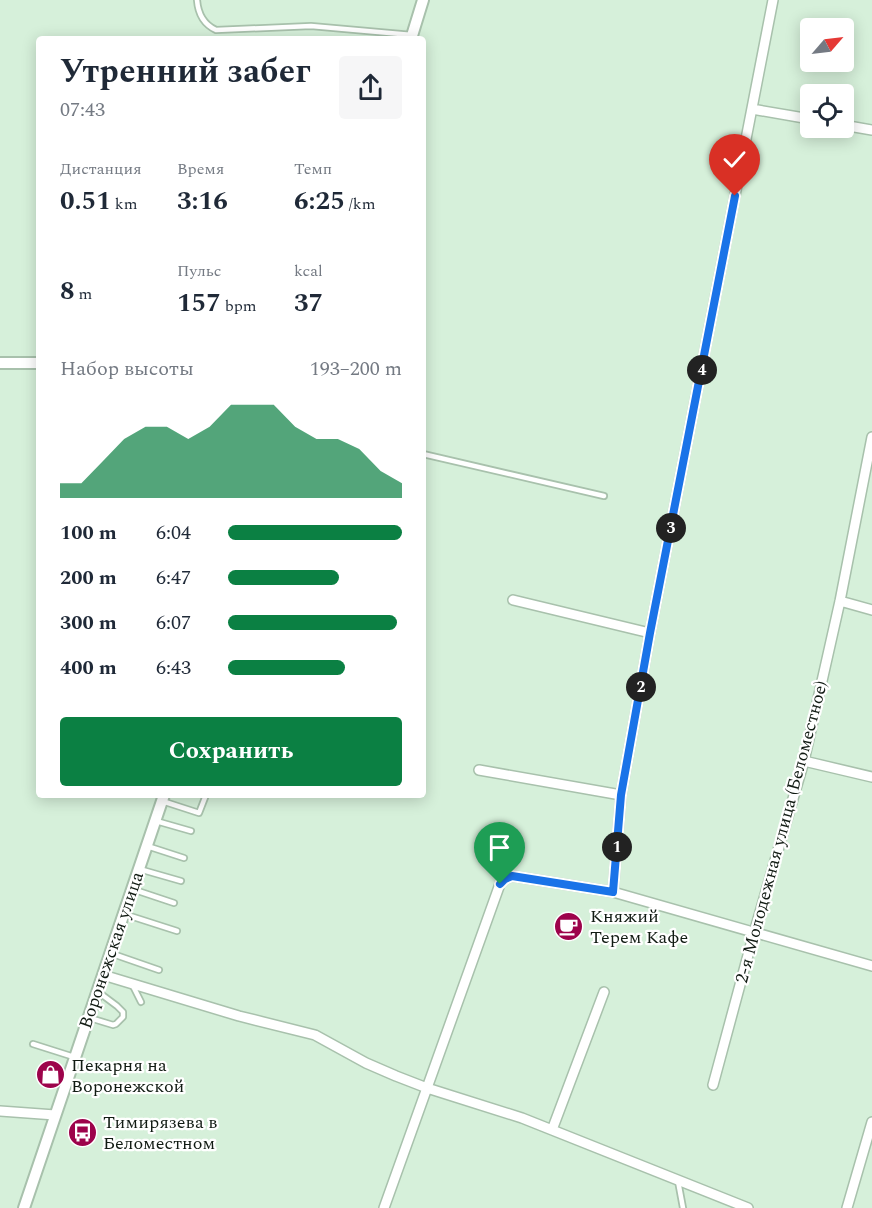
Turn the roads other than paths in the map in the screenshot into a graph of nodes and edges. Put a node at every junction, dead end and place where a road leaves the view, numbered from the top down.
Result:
1 (197, 0) edge
2 (423, 0) edge
3 (774, 0) edge
4 (403, 36) edge
5 (412, 36) edge
6 (752, 109) junction
7 (800, 117) edge
8 (854, 127) edge
9 (872, 130) edge
10 (0, 363) edge
11 (36, 363) edge
12 (872, 437) edge
13 (426, 455) edge
14 (604, 496) dead end
15 (513, 600) dead end
16 (840, 601) junction
17 (872, 610) edge
18 (650, 633) junction
19 (804, 761) junction
20 (479, 770) dead end
21 (872, 777) edge
22 (621, 795) junction
23 (163, 798) edge
24 (205, 798) edge
25 (156, 821) junction
26 (191, 831) dead end
27 (147, 846) junction
28 (184, 858) dead end
29 (139, 868) junction
30 (181, 881) dead end
31 (132, 889) junction
32 (613, 892) junction
33 (174, 903) dead end
34 (124, 914) junction
35 (177, 932) dead end
36 (754, 933) junction
37 (110, 953) junction
38 (872, 966) edge
39 (159, 970) dead end
40 (103, 975) junction
41 (132, 984) junction
42 (97, 991) junction
43 (604, 992) dead end
44 (141, 1002) dead end
45 (88, 1018) junction
46 (33, 1044) dead end
47 (74, 1058) junction
48 (713, 1085) dead end
49 (427, 1088) junction
50 (0, 1111) edge
51 (55, 1115) junction
52 (872, 1122) edge
53 (552, 1130) junction
54 (678, 1180) junction
55 (24, 1208) edge
56 (384, 1208) edge
57 (683, 1208) edge
58 (748, 1208) edge
59 (847, 1208) edge

1 - 4 lane
2 - 5 street
3 - 6 street
6 - 7 street
6 - 18 street
8 - 9 street
10 - 11 street
12 - 16 street, 2-я Молодежная улица (Беломестное)
13 - 14 lane
15 - 18 street
16 - 17 street
16 - 19 street, 2-я Молодежная улица (Беломестное)
18 - 22 street
19 - 21 street
19 - 36 street, 2-я Молодежная улица (Беломестное)
20 - 22 street
22 - 32 street
23 - 24 lane
23 - 25 street, Воронежская улица
25 - 26 lane
25 - 27 street, Воронежская улица
27 - 28 lane
27 - 29 street, Воронежская улица
29 - 30 lane
29 - 31 street, Воронежская улица
31 - 33 lane
31 - 34 street, Воронежская улица
32 - 36 street
32 - 49 street
34 - 35 lane
34 - 37 street, Воронежская улица
36 - 38 street
36 - 48 street, 2-я Молодежная улица (Беломестное)
37 - 39 lane
37 - 40 street, Воронежская улица
40 - 41 street
40 - 42 street, Воронежская улица
41 - 44 lane
41 - 49 street
42 - 45 street, Воронежская улица
42 - 45 lane
43 - 53 street
45 - 47 street, Воронежская улица
46 - 47 lane
47 - 51 street, Воронежская улица
49 - 53 street
49 - 56 street
50 - 51 street
51 - 55 street, Воронежская улица
52 - 59 street
53 - 54 street
54 - 57 lane
54 - 58 street

